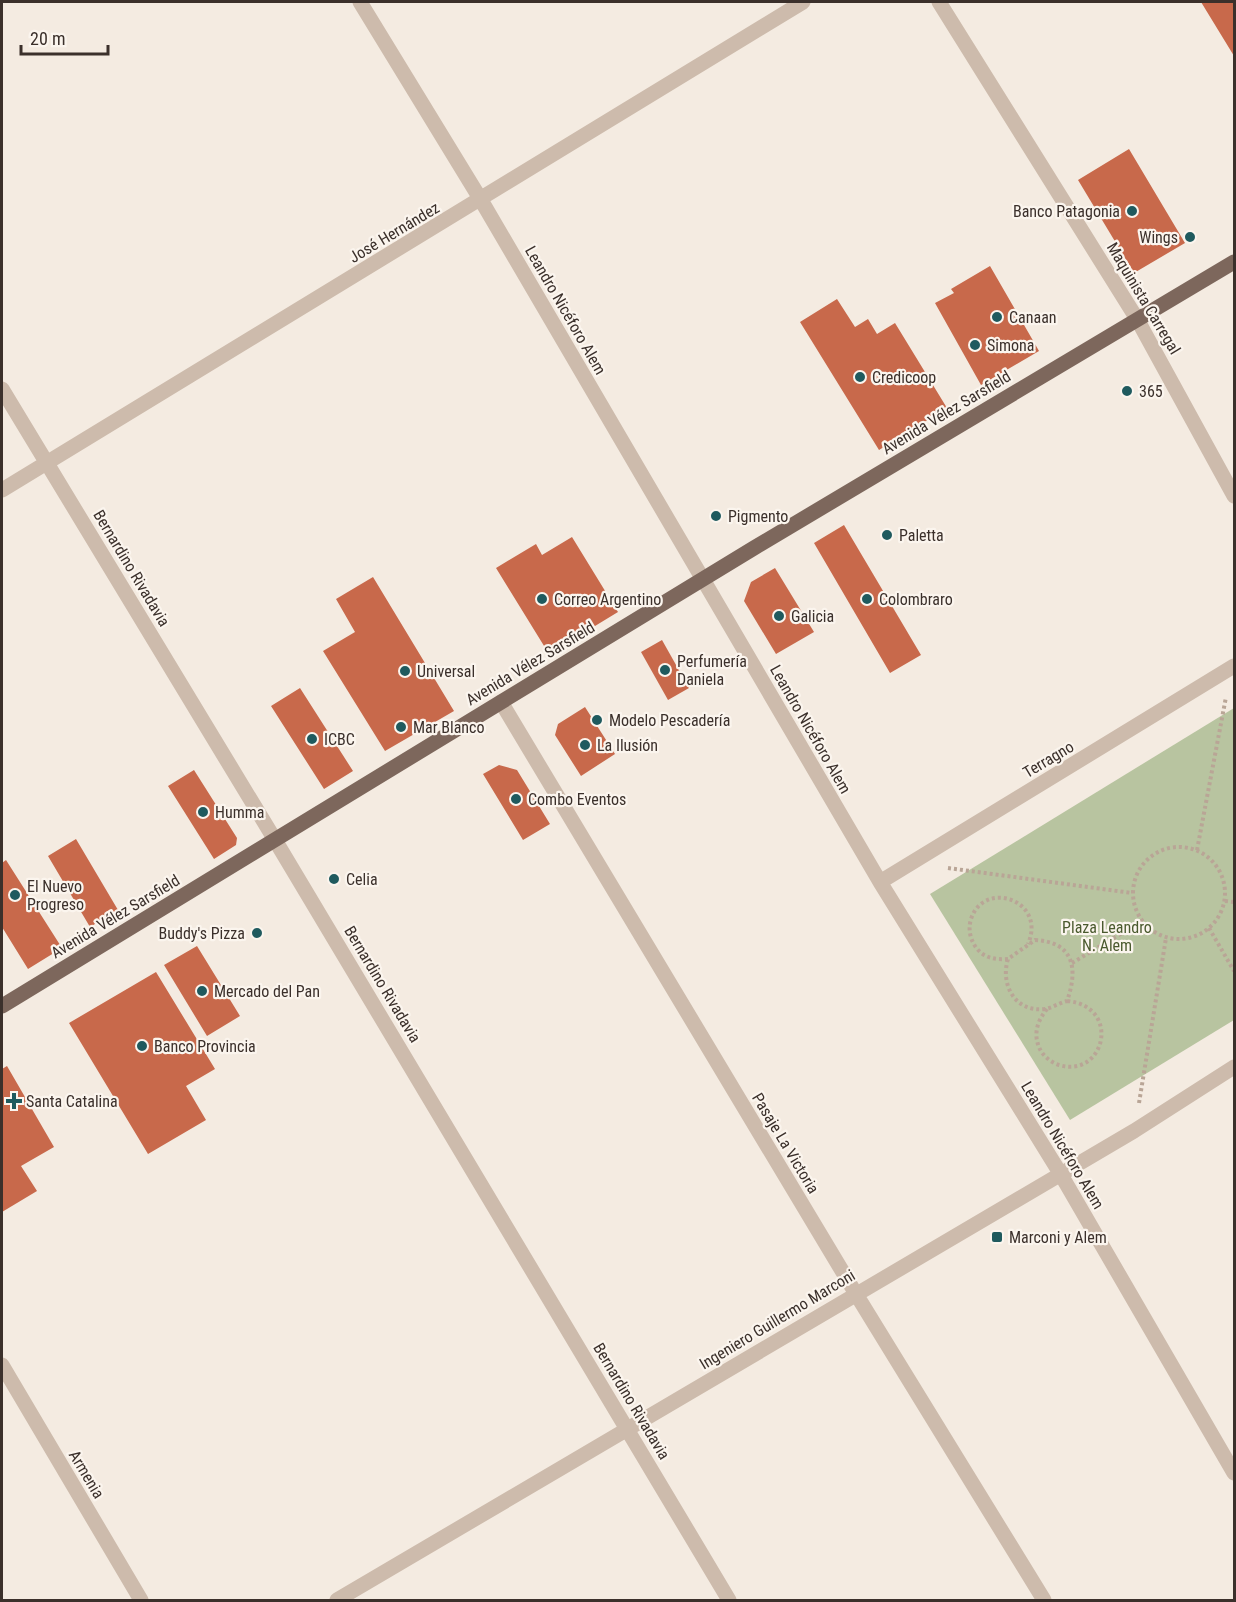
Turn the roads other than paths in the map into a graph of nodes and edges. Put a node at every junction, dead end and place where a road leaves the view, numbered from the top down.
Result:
1 (360, 2) edge
2 (803, 2) edge
3 (939, 2) edge
4 (481, 200) junction
5 (1234, 262) edge
6 (1137, 319) junction
7 (2, 389) edge
8 (48, 462) junction
9 (2, 490) edge
10 (1234, 496) edge
11 (702, 579) junction
12 (1233, 667) edge
13 (501, 702) junction
14 (275, 840) junction
15 (880, 882) junction
16 (2, 1006) edge
17 (1234, 1067) edge
18 (1060, 1173) junction
19 (856, 1294) junction
20 (2, 1365) edge
21 (628, 1428) junction
22 (1233, 1469) edge
23 (141, 1600) edge
24 (337, 1600) edge
25 (729, 1600) edge
26 (1044, 1600) edge

1 - 4 street, Leandro Nicéforo Alem
2 - 4 street, José Hernández
3 - 6 street, Maquinista Carregal
4 - 8 street, José Hernández
4 - 11 street, Leandro Nicéforo Alem
5 - 6 main road, Avenida Vélez Sarsfield
6 - 10 street, Maquinista Carregal
6 - 11 main road, Avenida Vélez Sarsfield
7 - 8 street, Bernardino Rivadavia
8 - 9 street, José Hernández
8 - 14 street, Bernardino Rivadavia
11 - 13 main road, Avenida Vélez Sarsfield
11 - 15 street, Leandro Nicéforo Alem
12 - 15 street, Terragno
13 - 14 main road, Avenida Vélez Sarsfield
13 - 19 street, Pasaje La Victoria
14 - 16 main road, Avenida Vélez Sarsfield
14 - 21 street, Bernardino Rivadavia
15 - 18 street, Leandro Nicéforo Alem
17 - 18 street, Ingeniero Guillermo Marconi
18 - 19 street, Ingeniero Guillermo Marconi
18 - 22 street, Leandro Nicéforo Alem
19 - 21 street, Ingeniero Guillermo Marconi
19 - 26 street, Pasaje La Victoria
20 - 23 street, Armenia
21 - 24 street, Ingeniero Guillermo Marconi
21 - 25 street, Bernardino Rivadavia

